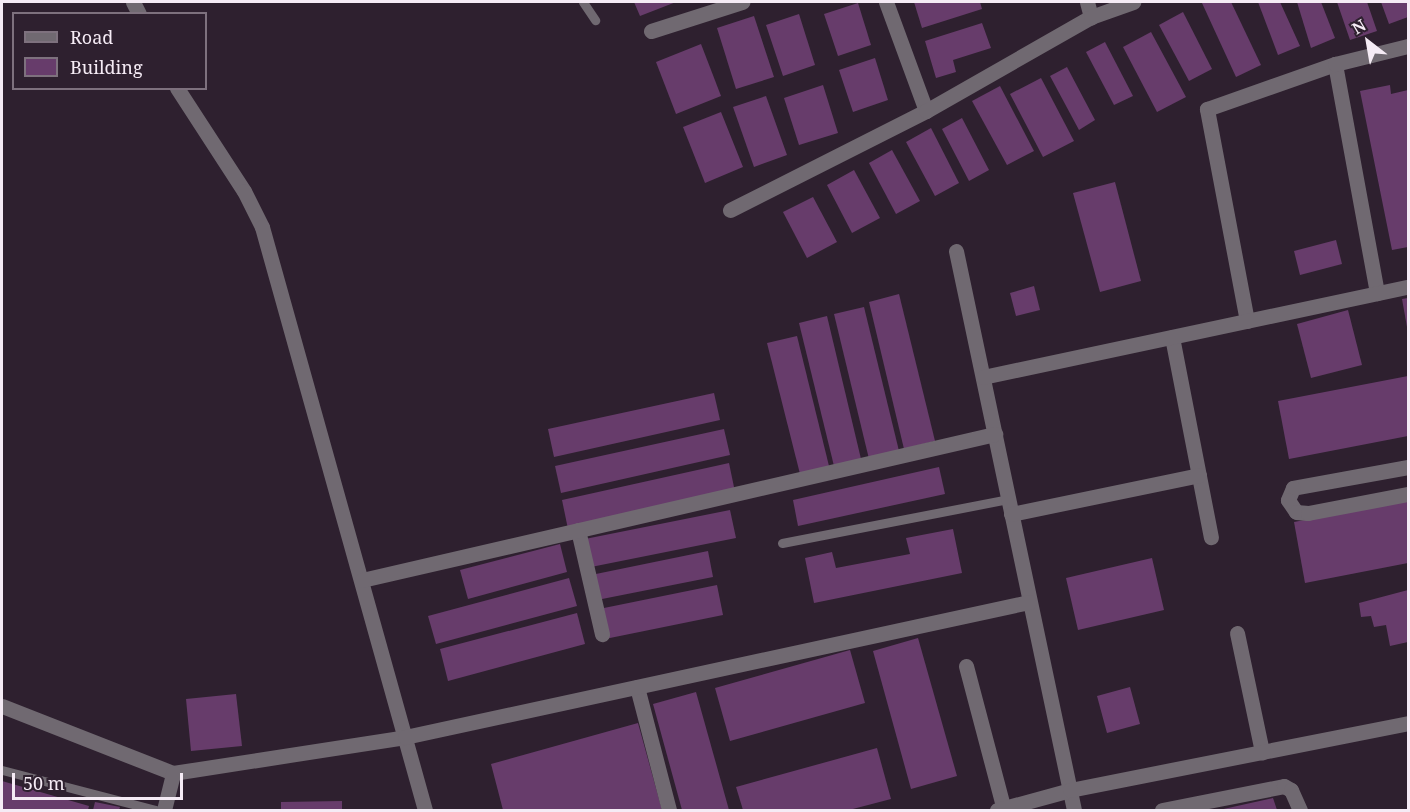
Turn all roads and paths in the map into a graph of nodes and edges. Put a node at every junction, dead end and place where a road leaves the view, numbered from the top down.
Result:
1 (583, 2) edge
2 (742, 2) edge
3 (886, 2) edge
4 (1133, 2) edge
5 (1089, 9) edge
6 (595, 20) dead end
7 (651, 31) dead end
8 (1408, 46) edge
9 (1335, 64) junction
10 (178, 90) edge
11 (926, 111) junction
12 (730, 210) dead end
13 (956, 251) dead end
14 (1408, 287) edge
15 (1377, 293) junction
16 (1247, 321) junction
17 (1172, 337) junction
18 (983, 377) junction
19 (995, 434) junction
20 (1408, 467) edge
21 (1199, 475) junction
22 (1408, 494) edge
23 (1010, 507) junction
24 (578, 530) junction
25 (1211, 537) dead end
26 (782, 543) dead end
27 (362, 580) junction
28 (1029, 602) junction
29 (1237, 633) dead end
30 (602, 634) dead end
31 (966, 666) dead end
32 (637, 687) junction
33 (2, 706) edge
34 (1408, 723) edge
35 (405, 736) junction
36 (1262, 752) junction
37 (2, 770) edge
38 (173, 773) junction
39 (1070, 790) junction
40 (1196, 807) edge
41 (156, 810) edge
42 (164, 810) edge
43 (425, 810) edge
44 (669, 810) edge
45 (1002, 810) edge
46 (1074, 810) edge
47 (1162, 810) edge
48 (1300, 810) edge

1 - 6 lane
2 - 7 street
3 - 11 street
4 - 5 street
5 - 11 street
8 - 9 street
9 - 15 street
9 - 16 street
10 - 27 street
11 - 12 street
13 - 18 street
14 - 15 street
15 - 16 street
16 - 17 street
17 - 18 street
17 - 21 street
18 - 19 street
19 - 23 street
19 - 24 street
20 - 22 street
21 - 23 street
21 - 25 street
23 - 26 lane
23 - 28 street
24 - 27 street
24 - 30 street
27 - 35 street
28 - 32 street
28 - 39 street
29 - 36 street
31 - 45 street
32 - 35 street
32 - 44 street
33 - 38 street
34 - 36 street
35 - 38 street
35 - 43 street
36 - 39 street
37 - 41 lane
38 - 42 street
39 - 45 street
39 - 46 street
40 - 47 street
40 - 48 street

